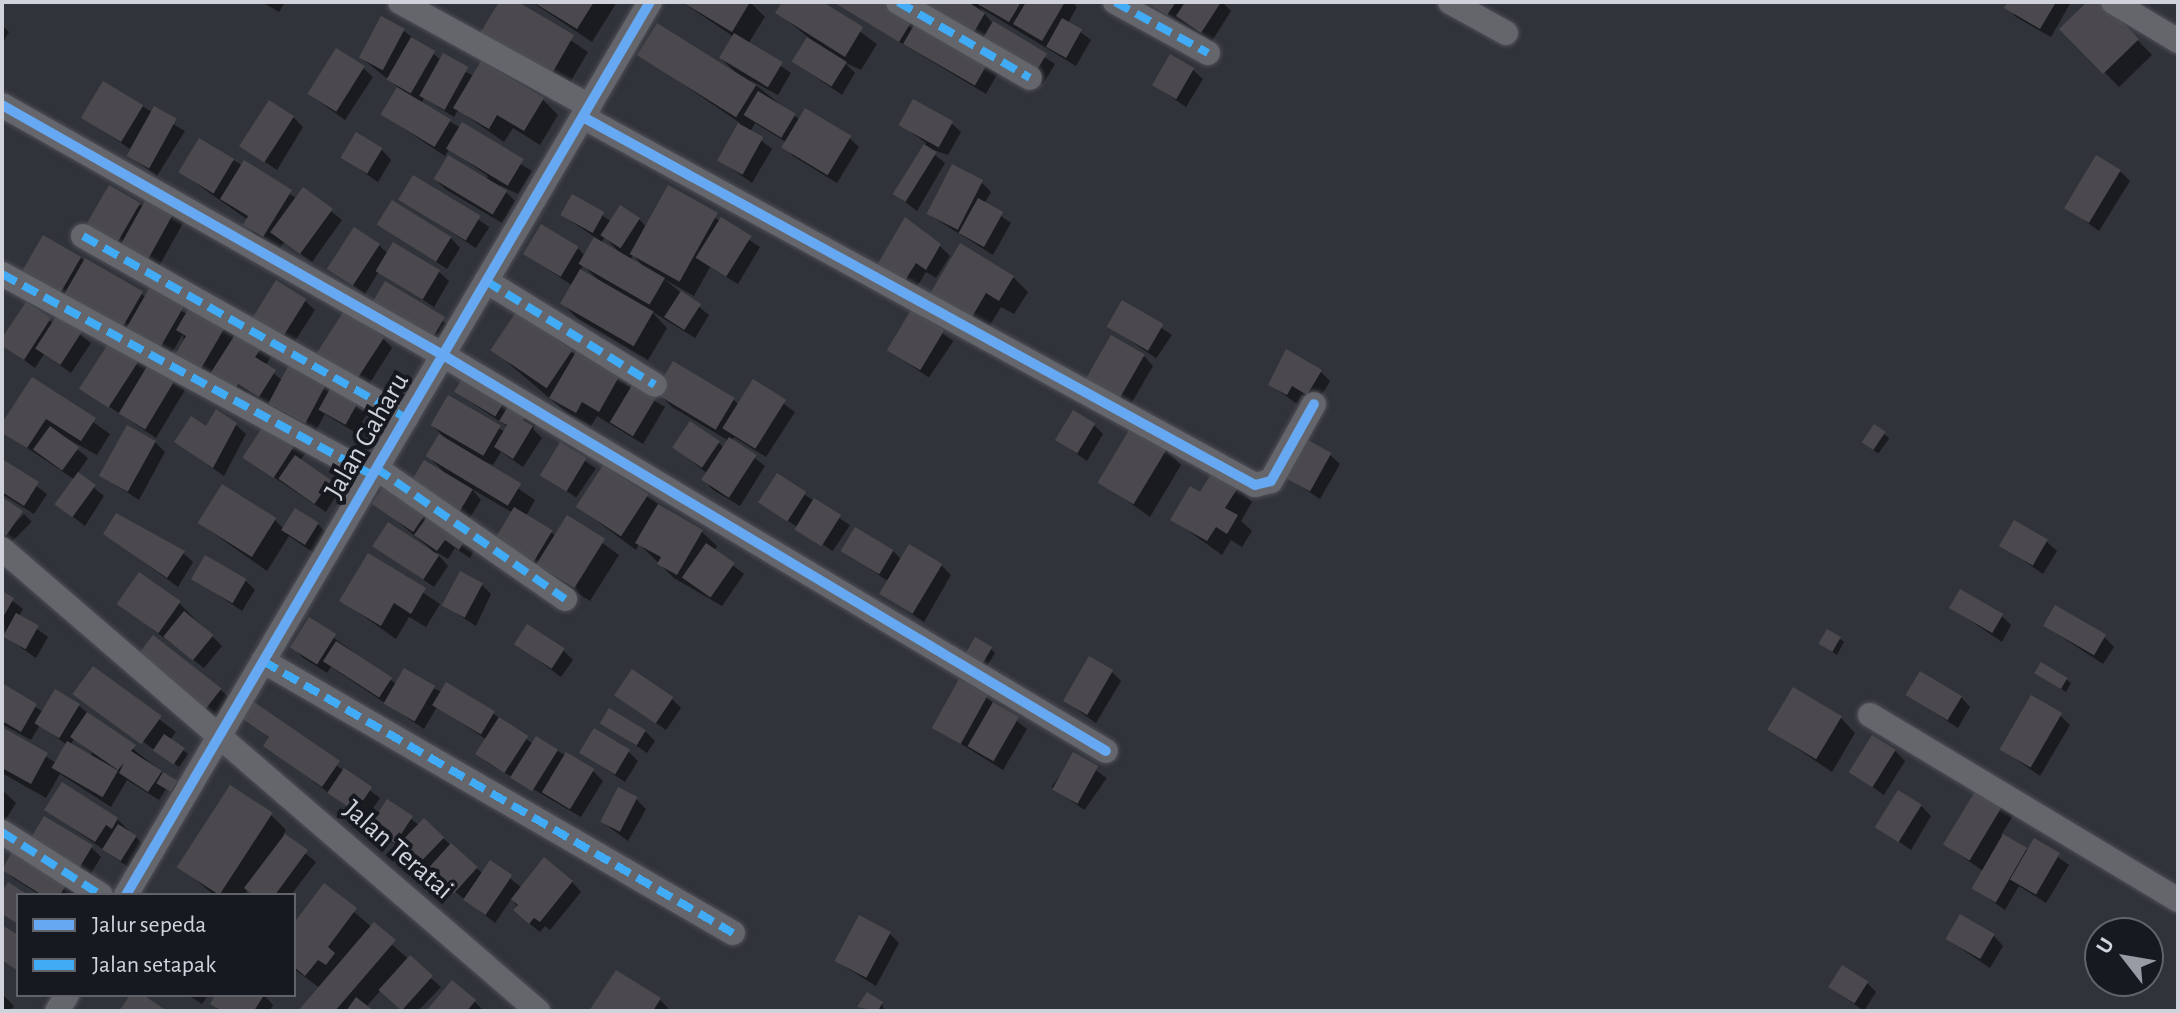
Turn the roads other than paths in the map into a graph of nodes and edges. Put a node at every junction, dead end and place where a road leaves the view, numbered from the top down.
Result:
1 (400, 2) edge
2 (650, 2) edge
3 (898, 2) edge
4 (1115, 2) edge
5 (1450, 2) edge
6 (2113, 2) edge
7 (1506, 33) dead end
8 (2178, 41) edge
9 (1208, 53) dead end
10 (1030, 78) dead end
11 (2, 105) edge
12 (586, 111) junction
13 (83, 236) dead end
14 (2, 274) edge
15 (486, 281) junction
16 (443, 355) junction
17 (655, 385) dead end
18 (1314, 404) dead end
19 (406, 418) junction
20 (374, 472) junction
21 (2, 549) edge
22 (565, 599) dead end
23 (263, 661) junction
24 (1870, 715) dead end
25 (220, 735) junction
26 (1106, 751) dead end
27 (3, 833) edge
28 (98, 893) edge
29 (127, 893) edge
30 (2178, 900) edge
31 (733, 933) dead end
32 (538, 1011) edge

1 - 12 street
2 - 12 street, Jalan Gaharu
3 - 10 street
4 - 9 street
5 - 7 street
6 - 8 street
11 - 16 street
12 - 15 street, Jalan Gaharu
12 - 18 street
13 - 19 street
14 - 20 street
15 - 16 street, Jalan Gaharu
15 - 17 street
16 - 19 street, Jalan Gaharu
16 - 26 street
19 - 20 street, Jalan Gaharu
20 - 22 street
20 - 23 street, Jalan Gaharu
21 - 25 street, Jalan Teratai
23 - 25 street, Jalan Gaharu
23 - 31 street
24 - 30 street
25 - 29 street, Jalan Gaharu
25 - 32 street, Jalan Teratai
27 - 28 street

